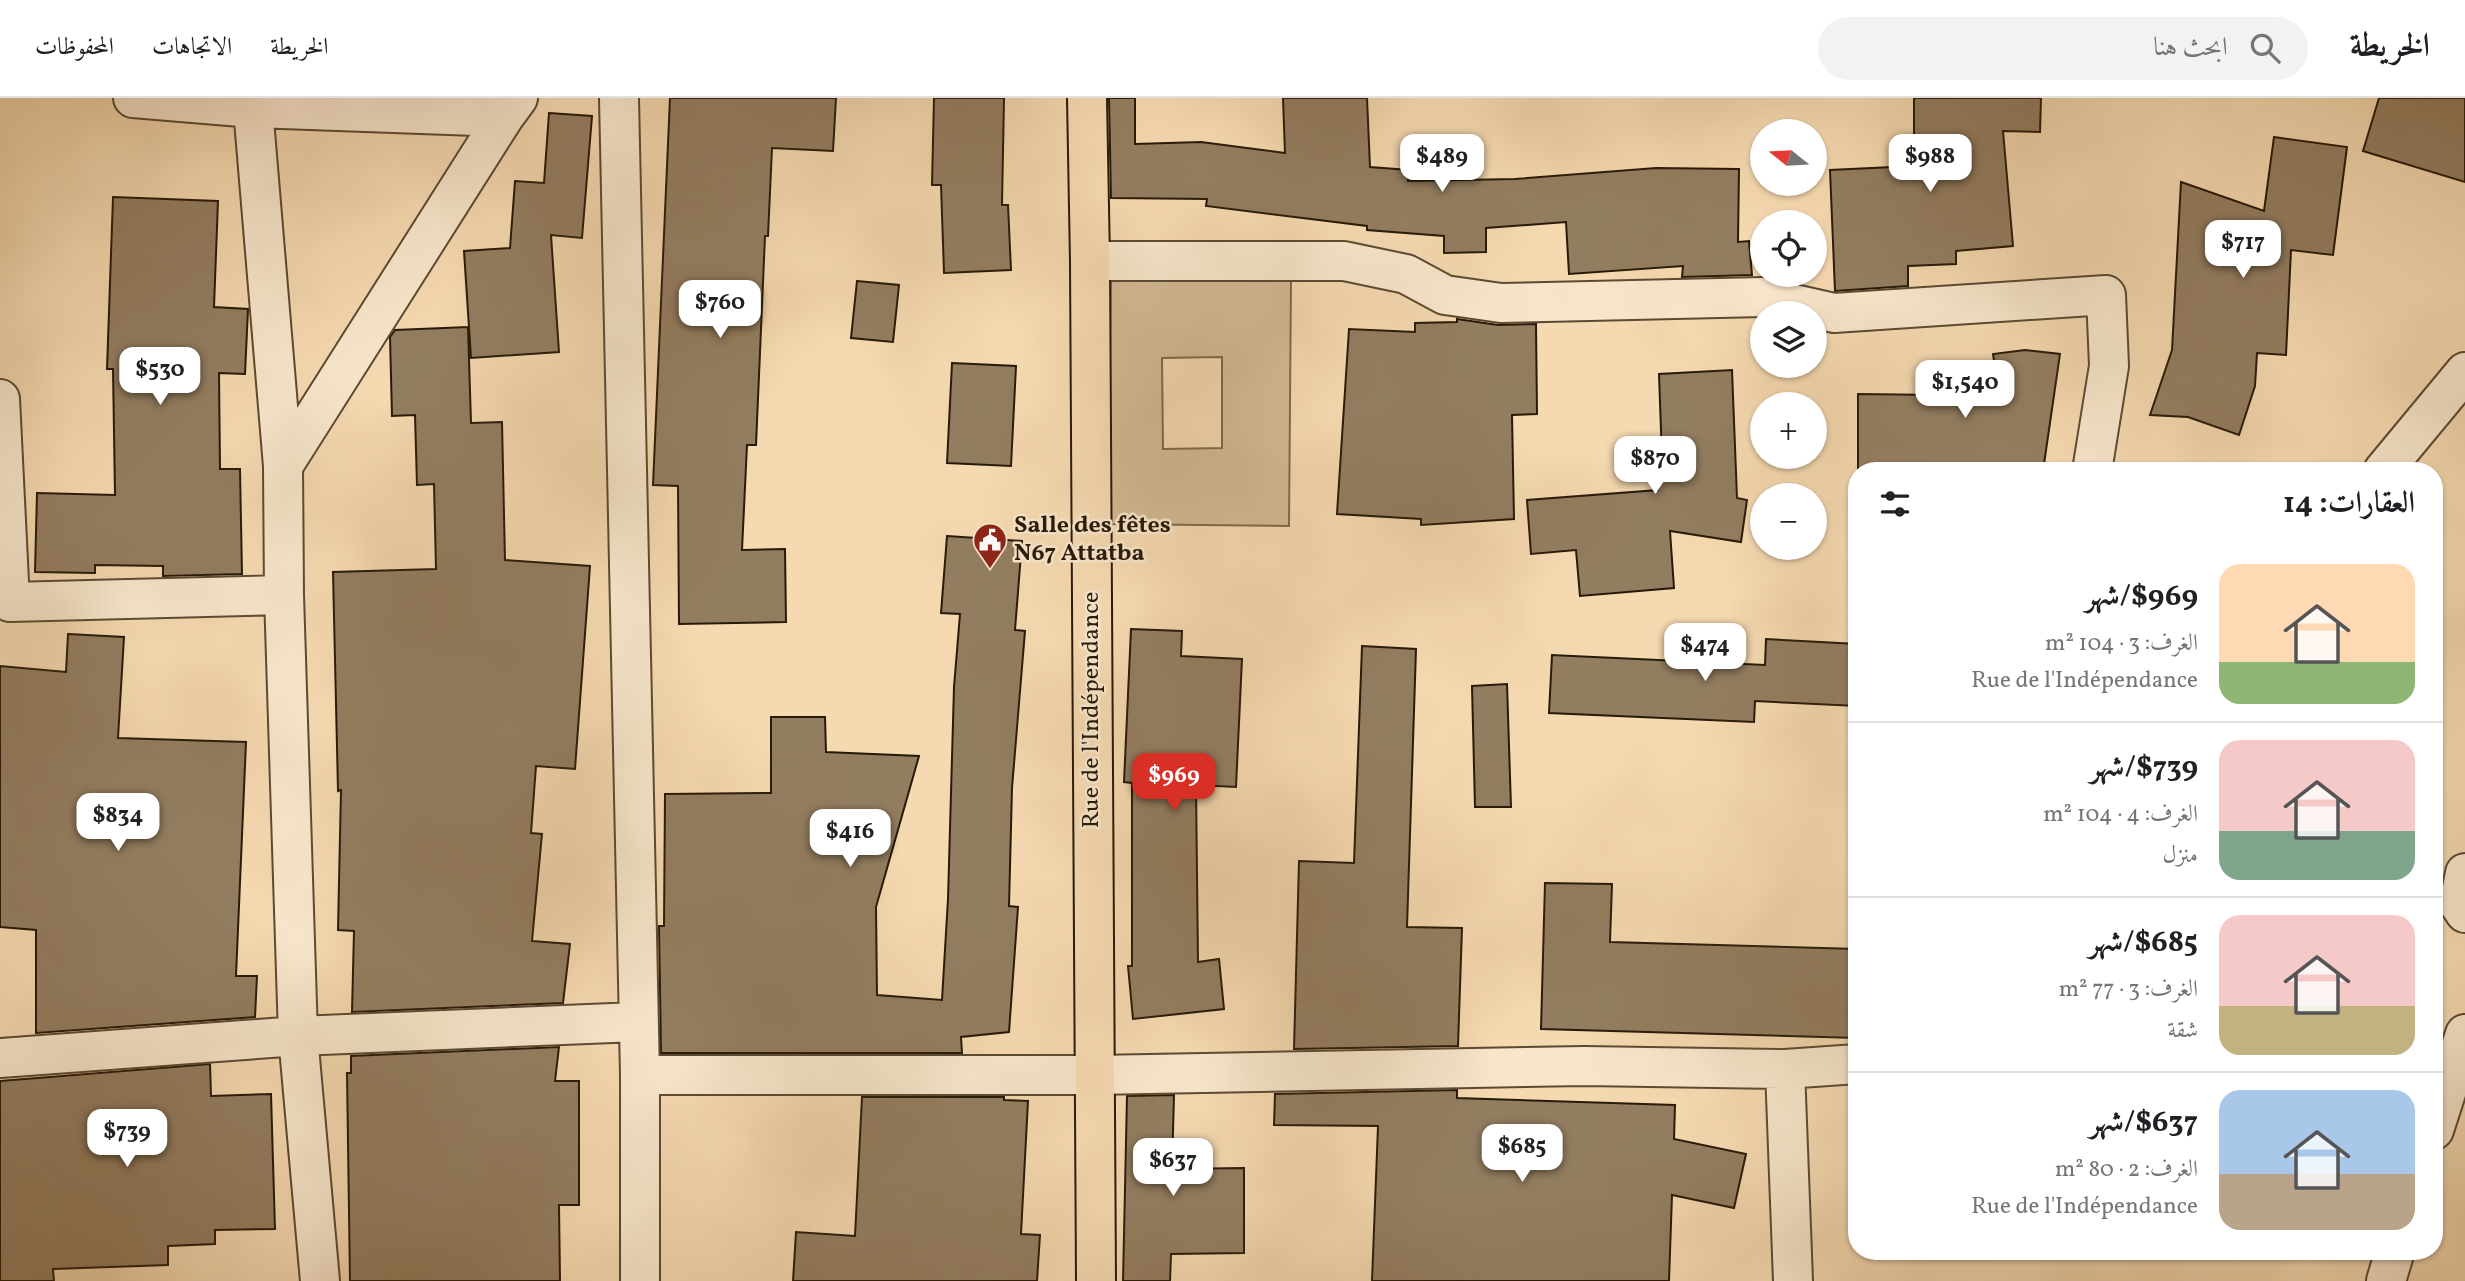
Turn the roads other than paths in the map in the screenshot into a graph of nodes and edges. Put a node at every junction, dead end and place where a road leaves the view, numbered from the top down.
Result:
1 (133, 98) edge
2 (620, 98) edge
3 (1087, 98) edge
4 (253, 108) junction
5 (511, 108) edge
6 (1090, 261) junction
7 (2465, 372) edge
8 (0, 398) edge
9 (2093, 462) edge
10 (2390, 462) edge
11 (283, 466) junction
12 (284, 595) junction
13 (2465, 873) edge
14 (2465, 913) edge
15 (637, 1022) junction
16 (2465, 1034) edge
17 (298, 1036) junction
18 (0, 1058) edge
19 (1848, 1065) edge
20 (1785, 1069) junction
21 (640, 1075) junction
22 (1094, 1075) junction
23 (2443, 1102) edge
24 (2392, 1260) edge
25 (320, 1281) edge
26 (640, 1281) edge
27 (1096, 1281) edge
28 (1793, 1281) edge
29 (2386, 1281) edge

1 - 4 street
2 - 15 street
3 - 6 main road, Rue de l'Indépendance
4 - 5 street
4 - 11 street
5 - 11 street
6 - 9 street
6 - 22 main road, Rue de l'Indépendance
7 - 10 street
8 - 12 street
11 - 12 street
12 - 17 street
13 - 14 street
15 - 17 street
15 - 21 street
16 - 23 street
17 - 18 street
17 - 25 street
19 - 20 street
20 - 22 street
20 - 28 street
21 - 22 street
21 - 26 street
22 - 27 main road, Rue de l'Indépendance
24 - 29 street

